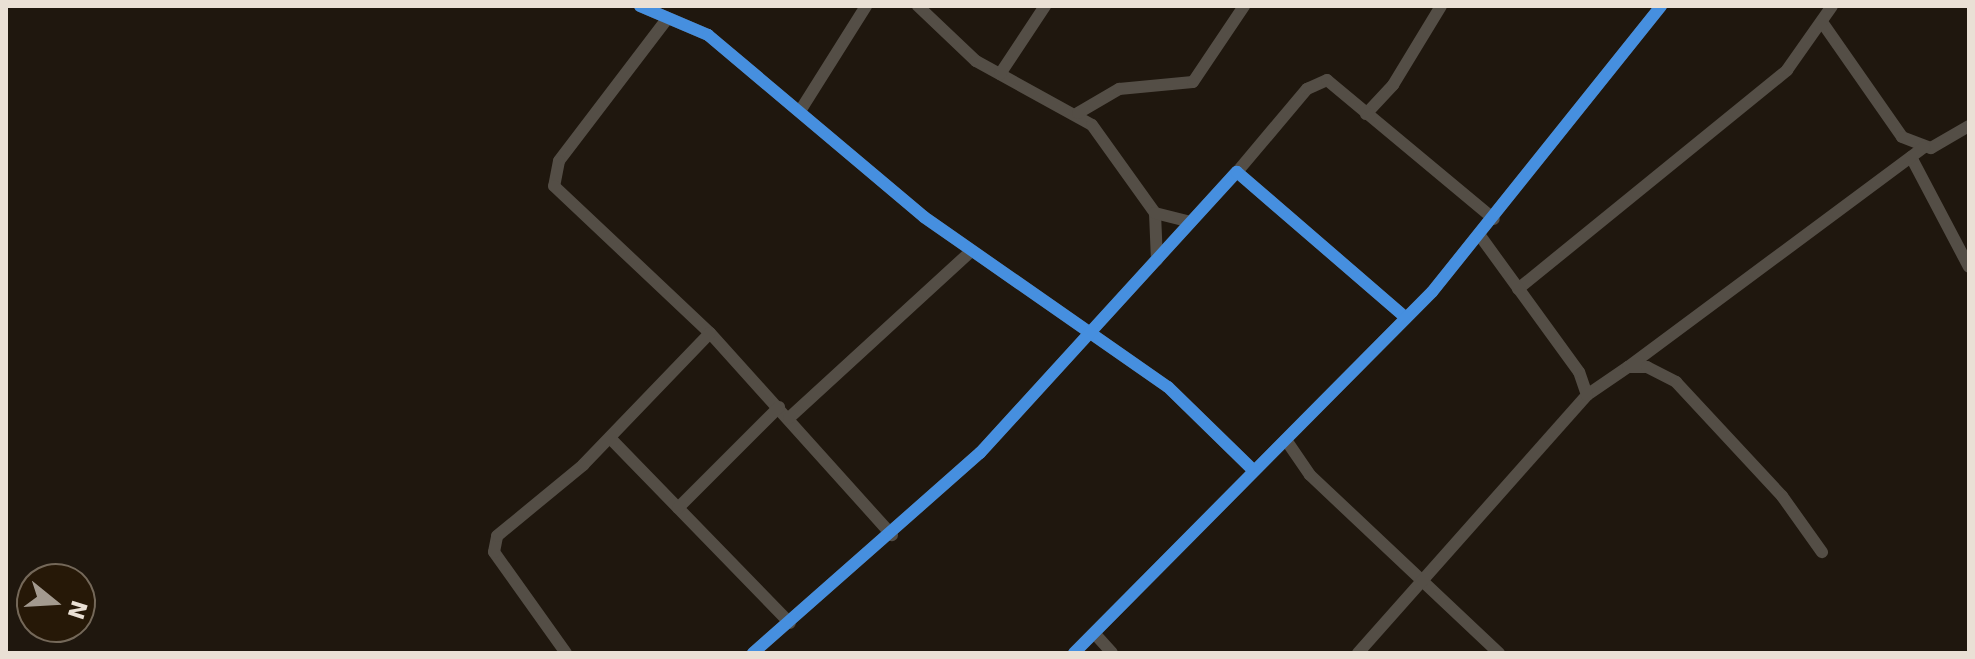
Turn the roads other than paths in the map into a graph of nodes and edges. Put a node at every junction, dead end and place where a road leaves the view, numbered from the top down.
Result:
1 (640, 6) edge
2 (866, 6) edge
3 (918, 6) edge
4 (1045, 6) edge
5 (1244, 6) edge
6 (1441, 6) edge
7 (1661, 6) edge
8 (1832, 6) edge
9 (667, 19) junction
10 (1824, 25) junction
11 (1000, 74) junction
12 (800, 111) junction
13 (1078, 113) junction
14 (1366, 114) junction
15 (1969, 126) edge
16 (1924, 147) junction
17 (1911, 157) junction
18 (1237, 172) junction
19 (1155, 213) junction
20 (1494, 219) junction
21 (1188, 221) junction
22 (1481, 237) junction
23 (970, 252) junction
24 (1157, 260) junction
25 (1969, 267) edge
26 (1518, 289) junction
27 (1406, 318) junction
28 (710, 333) junction
29 (1093, 337) junction
30 (1628, 367) junction
31 (1587, 395) junction
32 (779, 407) junction
33 (789, 418) junction
34 (610, 438) junction
35 (1286, 440) junction
36 (1253, 470) junction
37 (678, 508) junction
38 (892, 535) junction
39 (1822, 552) dead end
40 (1425, 584) junction
41 (790, 623) junction
42 (1095, 634) junction
43 (566, 653) edge
44 (753, 653) edge
45 (1074, 653) edge
46 (1112, 653) edge
47 (1358, 653) edge
48 (1499, 653) edge

1 - 9 street
2 - 12 street
3 - 11 street
4 - 11 street
5 - 13 street
6 - 14 street
7 - 20 street
8 - 10 street
9 - 12 street
9 - 28 street
10 - 16 street
10 - 26 street
11 - 13 street
12 - 23 street
13 - 19 street
14 - 18 street
14 - 20 street
15 - 16 street
16 - 17 street
17 - 25 street
17 - 30 street
18 - 21 street
18 - 27 street
19 - 21 street
19 - 24 street
20 - 22 street
21 - 24 street
22 - 26 street
22 - 27 street
23 - 29 street
23 - 33 street
24 - 29 street
26 - 31 street
27 - 35 street
28 - 32 street
28 - 34 street
29 - 36 street
29 - 38 street
30 - 31 street
30 - 39 street
31 - 40 street
32 - 33 street
32 - 37 street
33 - 38 street
34 - 37 street
34 - 43 street
35 - 36 street
35 - 40 street
36 - 42 street
37 - 41 street
38 - 41 street
40 - 47 street
40 - 48 street
41 - 44 street
42 - 45 street
42 - 46 street

